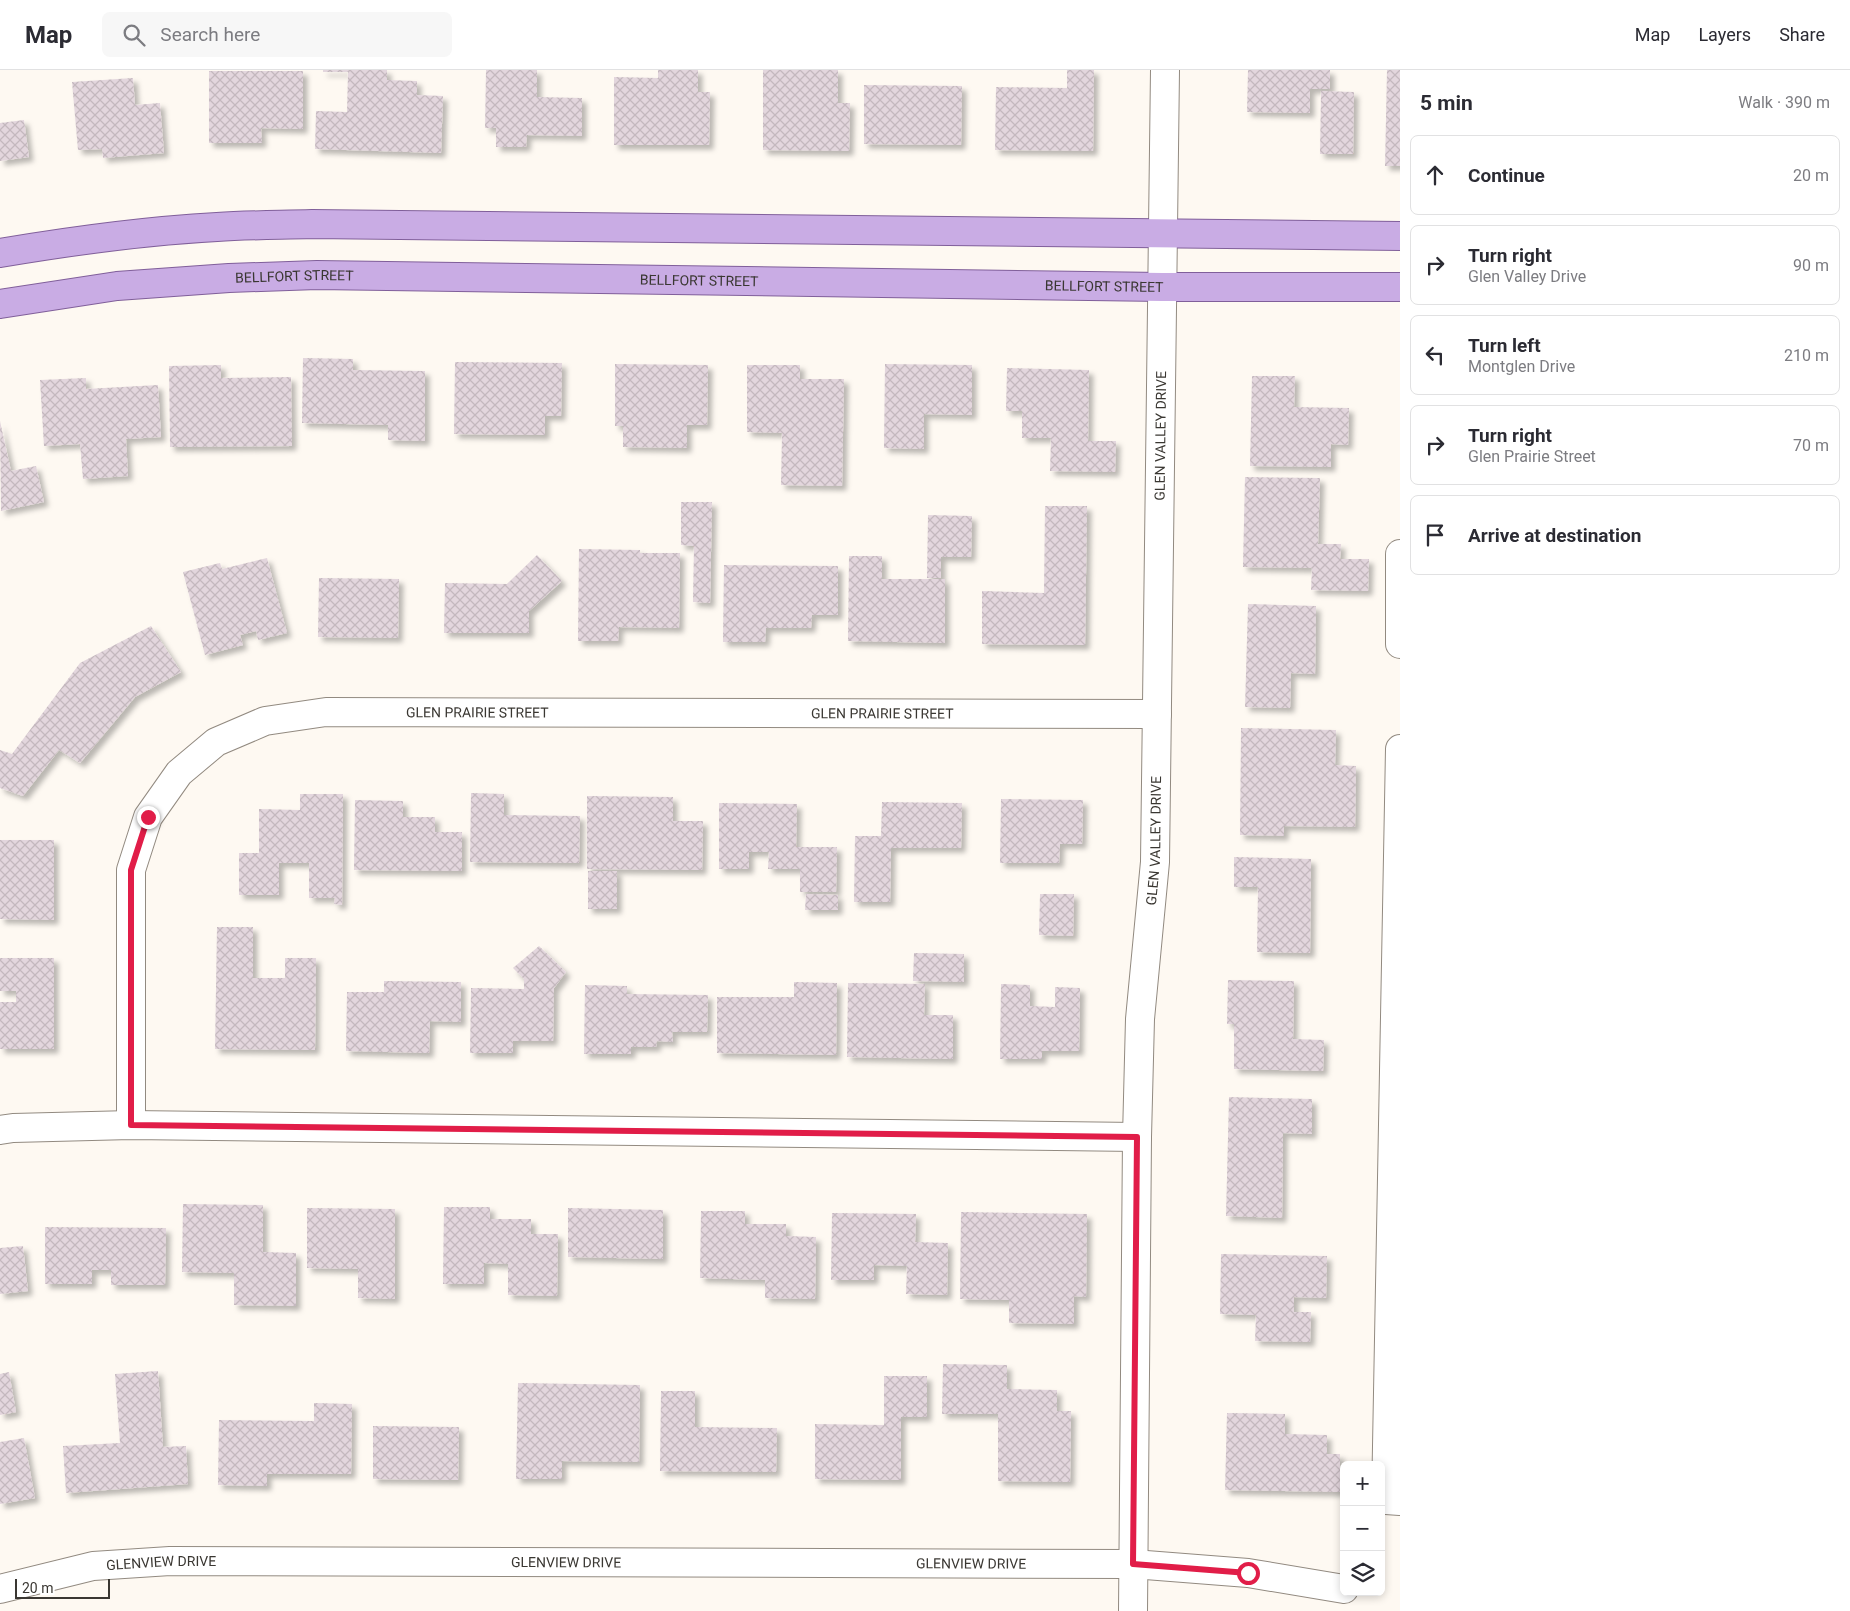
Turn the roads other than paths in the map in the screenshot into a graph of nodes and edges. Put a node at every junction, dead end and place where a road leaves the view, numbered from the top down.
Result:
1 (1165, 70) edge
2 (1163, 234) junction
3 (1400, 236) edge
4 (0, 253) edge
5 (1162, 287) junction
6 (1400, 287) edge
7 (0, 304) edge
8 (1400, 554) edge
9 (1400, 587) edge
10 (1400, 644) edge
11 (1156, 714) junction
12 (1400, 749) edge
13 (131, 1125) junction
14 (0, 1130) edge
15 (1137, 1137) junction
16 (1400, 1501) edge
17 (1133, 1564) junction
18 (0, 1589) edge
19 (1340, 1589) edge
20 (1133, 1611) edge

1 - 2 street, GLEN VALLEY DRIVE
2 - 3 main road
2 - 4 main road
2 - 5 street, GLEN VALLEY DRIVE
5 - 6 main road, BELLFORT STREET
5 - 7 main road, BELLFORT STREET
5 - 11 street, GLEN VALLEY DRIVE
8 - 9 street
9 - 10 street
11 - 13 street, GLEN PRAIRIE STREET
11 - 15 street, GLEN VALLEY DRIVE
12 - 16 street
13 - 14 street
13 - 15 street
15 - 17 street, GLEN VALLEY DRIVE
17 - 18 street, GLENVIEW DRIVE
17 - 19 street, GLENVIEW DRIVE
17 - 20 street, GLEN VALLEY DRIVE

